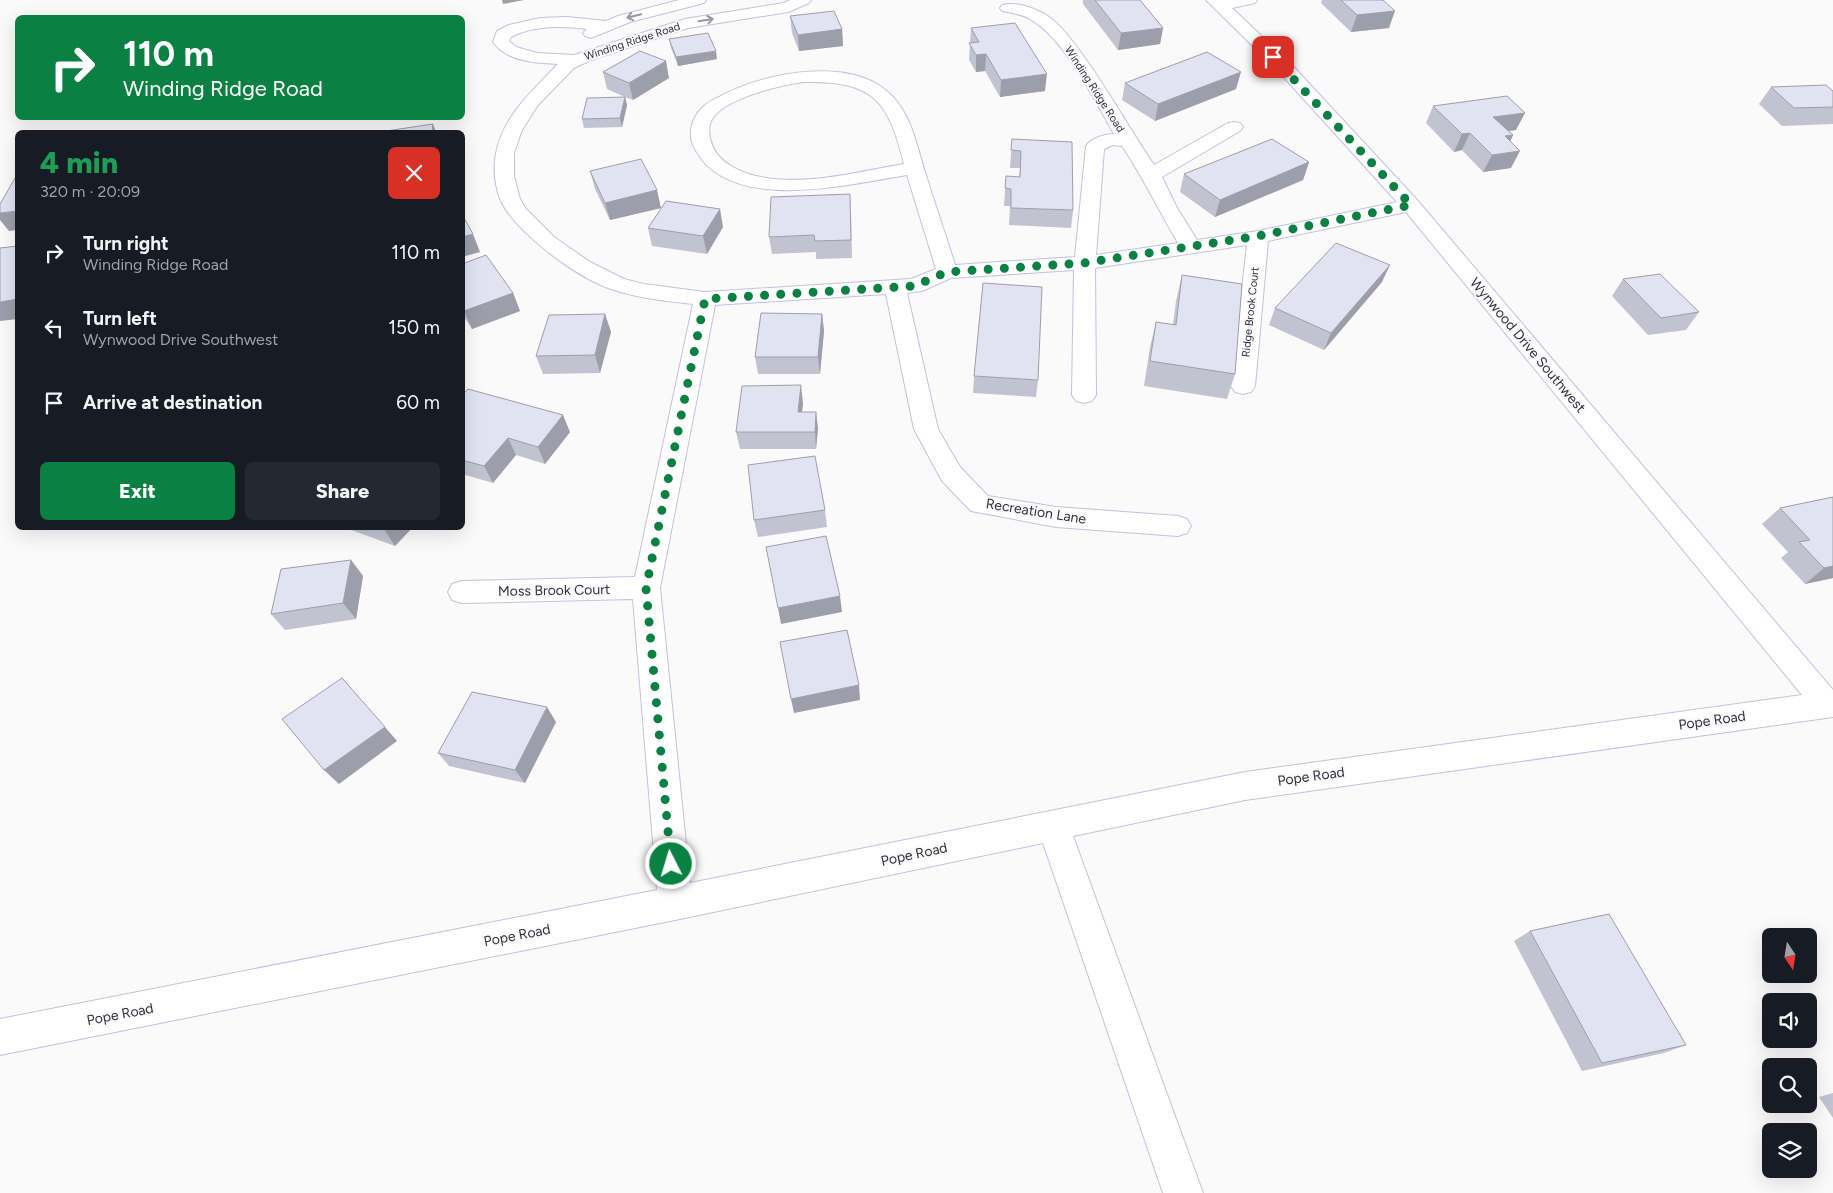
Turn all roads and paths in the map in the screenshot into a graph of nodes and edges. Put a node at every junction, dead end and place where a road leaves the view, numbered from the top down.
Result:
1 (698, 0) edge
2 (803, 0) edge
3 (1249, 0) edge
4 (1217, 3) edge
5 (1008, 8) dead end
6 (607, 26) junction
7 (575, 60) junction
8 (1234, 127) dead end
9 (1128, 141) junction
10 (914, 168) junction
11 (1151, 174) junction
12 (1411, 205) junction
13 (1258, 236) junction
14 (1191, 247) junction
15 (1084, 263) junction
16 (947, 272) junction
17 (895, 287) junction
18 (705, 299) junction
19 (1242, 386) dead end
20 (1084, 395) dead end
21 (1178, 526) dead end
22 (646, 588) junction
23 (462, 592) dead end
24 (1830, 704) edge
25 (1053, 826) junction
26 (674, 903) junction
27 (0, 1038) edge
28 (1183, 1193) edge

1 -> 6 street
7 -> 2 street, Winding Ridge Road
3 - 4 street
4 - 12 street, Wynwood Drive Southwest
5 - 9 street, Winding Ridge Road
6 - 7 street
6 - 7 street
7 - 18 street, Winding Ridge Road
8 - 11 street
9 - 11 street
9 - 15 street, Winding Ridge Road
10 - 10 street
10 - 16 street
11 - 14 street
12 - 13 street, Winding Ridge Road
12 - 24 street, Wynwood Drive Southwest
13 - 14 street, Winding Ridge Road
13 - 19 street, Ridge Brook Court
14 - 15 street, Winding Ridge Road
15 - 16 street, Winding Ridge Road
15 - 20 street
16 - 17 street, Winding Ridge Road
17 - 18 street, Winding Ridge Road
17 - 21 street, Recreation Lane
18 - 22 street
22 - 23 street, Moss Brook Court
22 - 26 street
24 - 25 street, Pope Road
25 - 26 street, Pope Road
25 - 28 street
26 - 27 street, Pope Road

